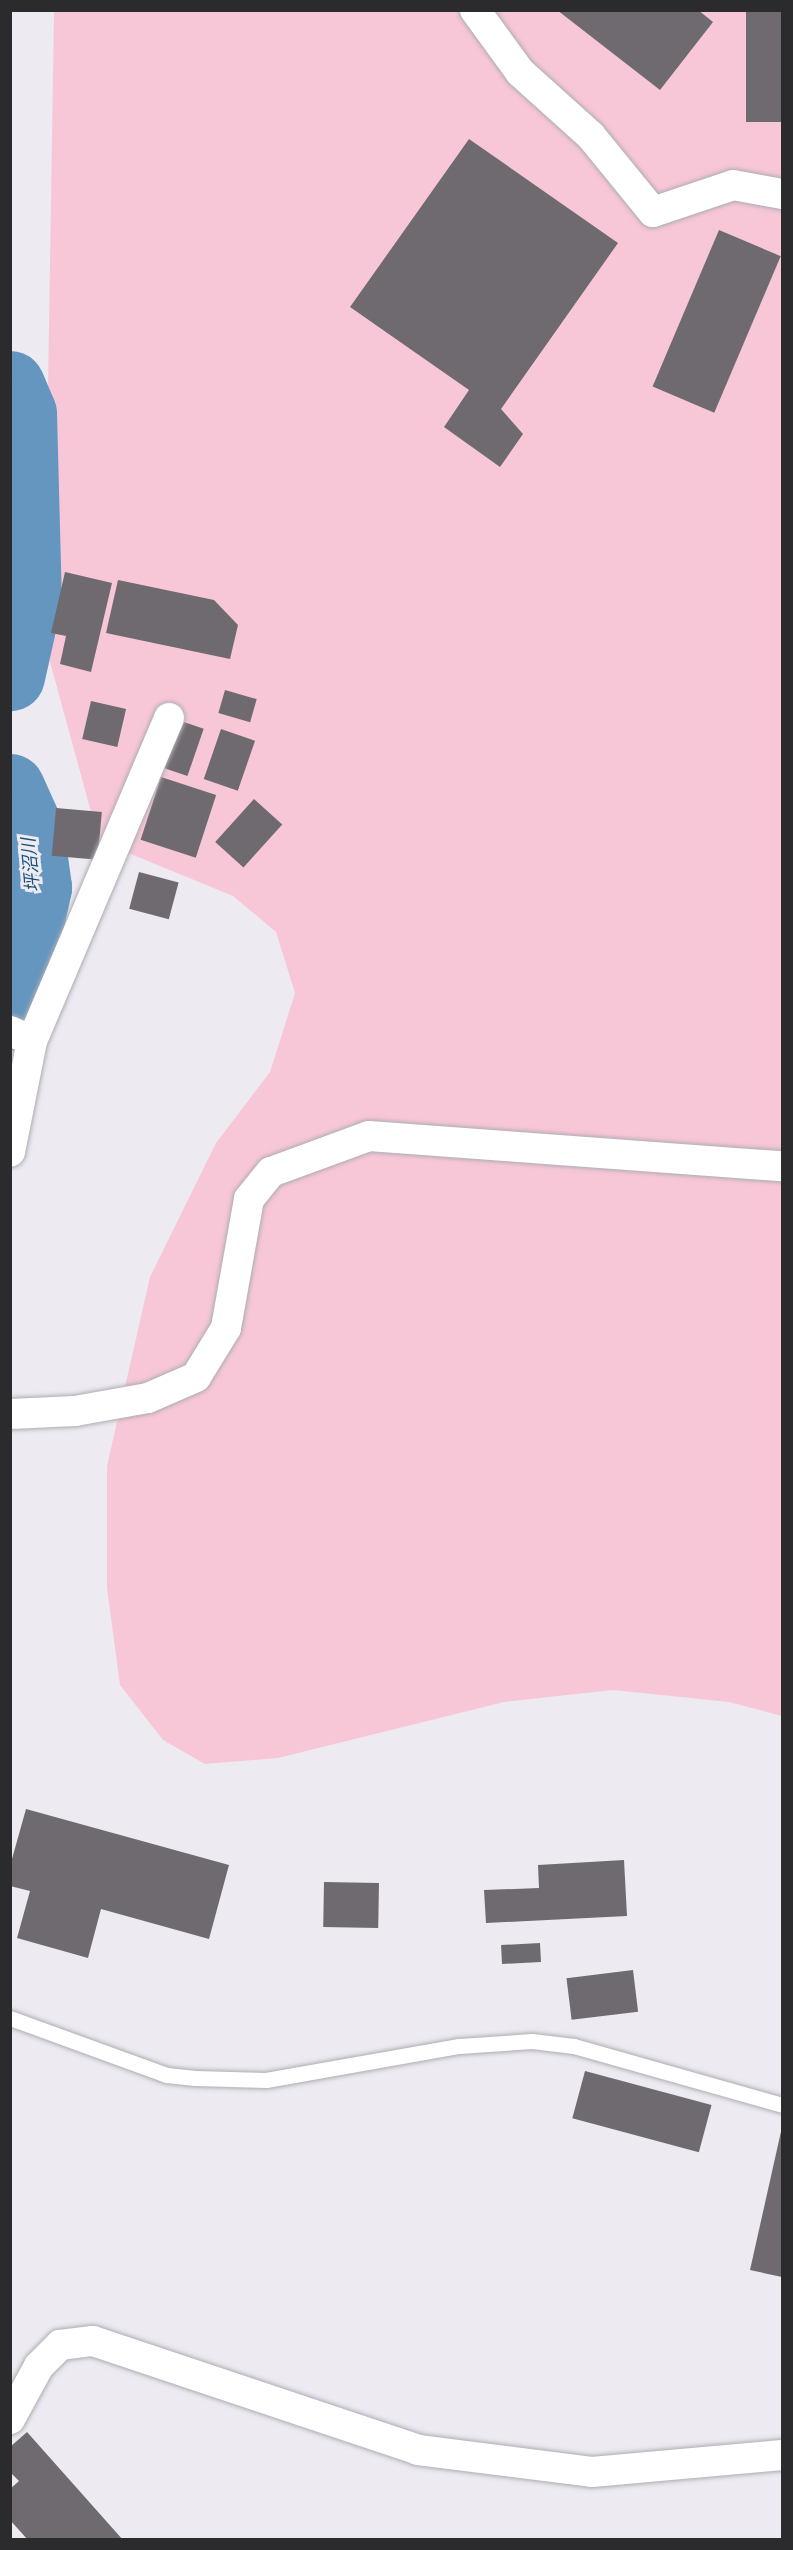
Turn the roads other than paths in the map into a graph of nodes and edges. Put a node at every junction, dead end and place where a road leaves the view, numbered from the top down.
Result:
1 (475, 10) edge
2 (783, 194) edge
3 (169, 718) dead end
4 (21, 1035) edge
5 (10, 1152) edge
6 (783, 1166) edge
7 (10, 1414) edge
8 (10, 2018) edge
9 (783, 2105) edge
10 (10, 2420) edge
11 (783, 2455) edge

1 - 2 street
3 - 4 street
4 - 5 street
6 - 7 street
8 - 9 lane
10 - 11 street

